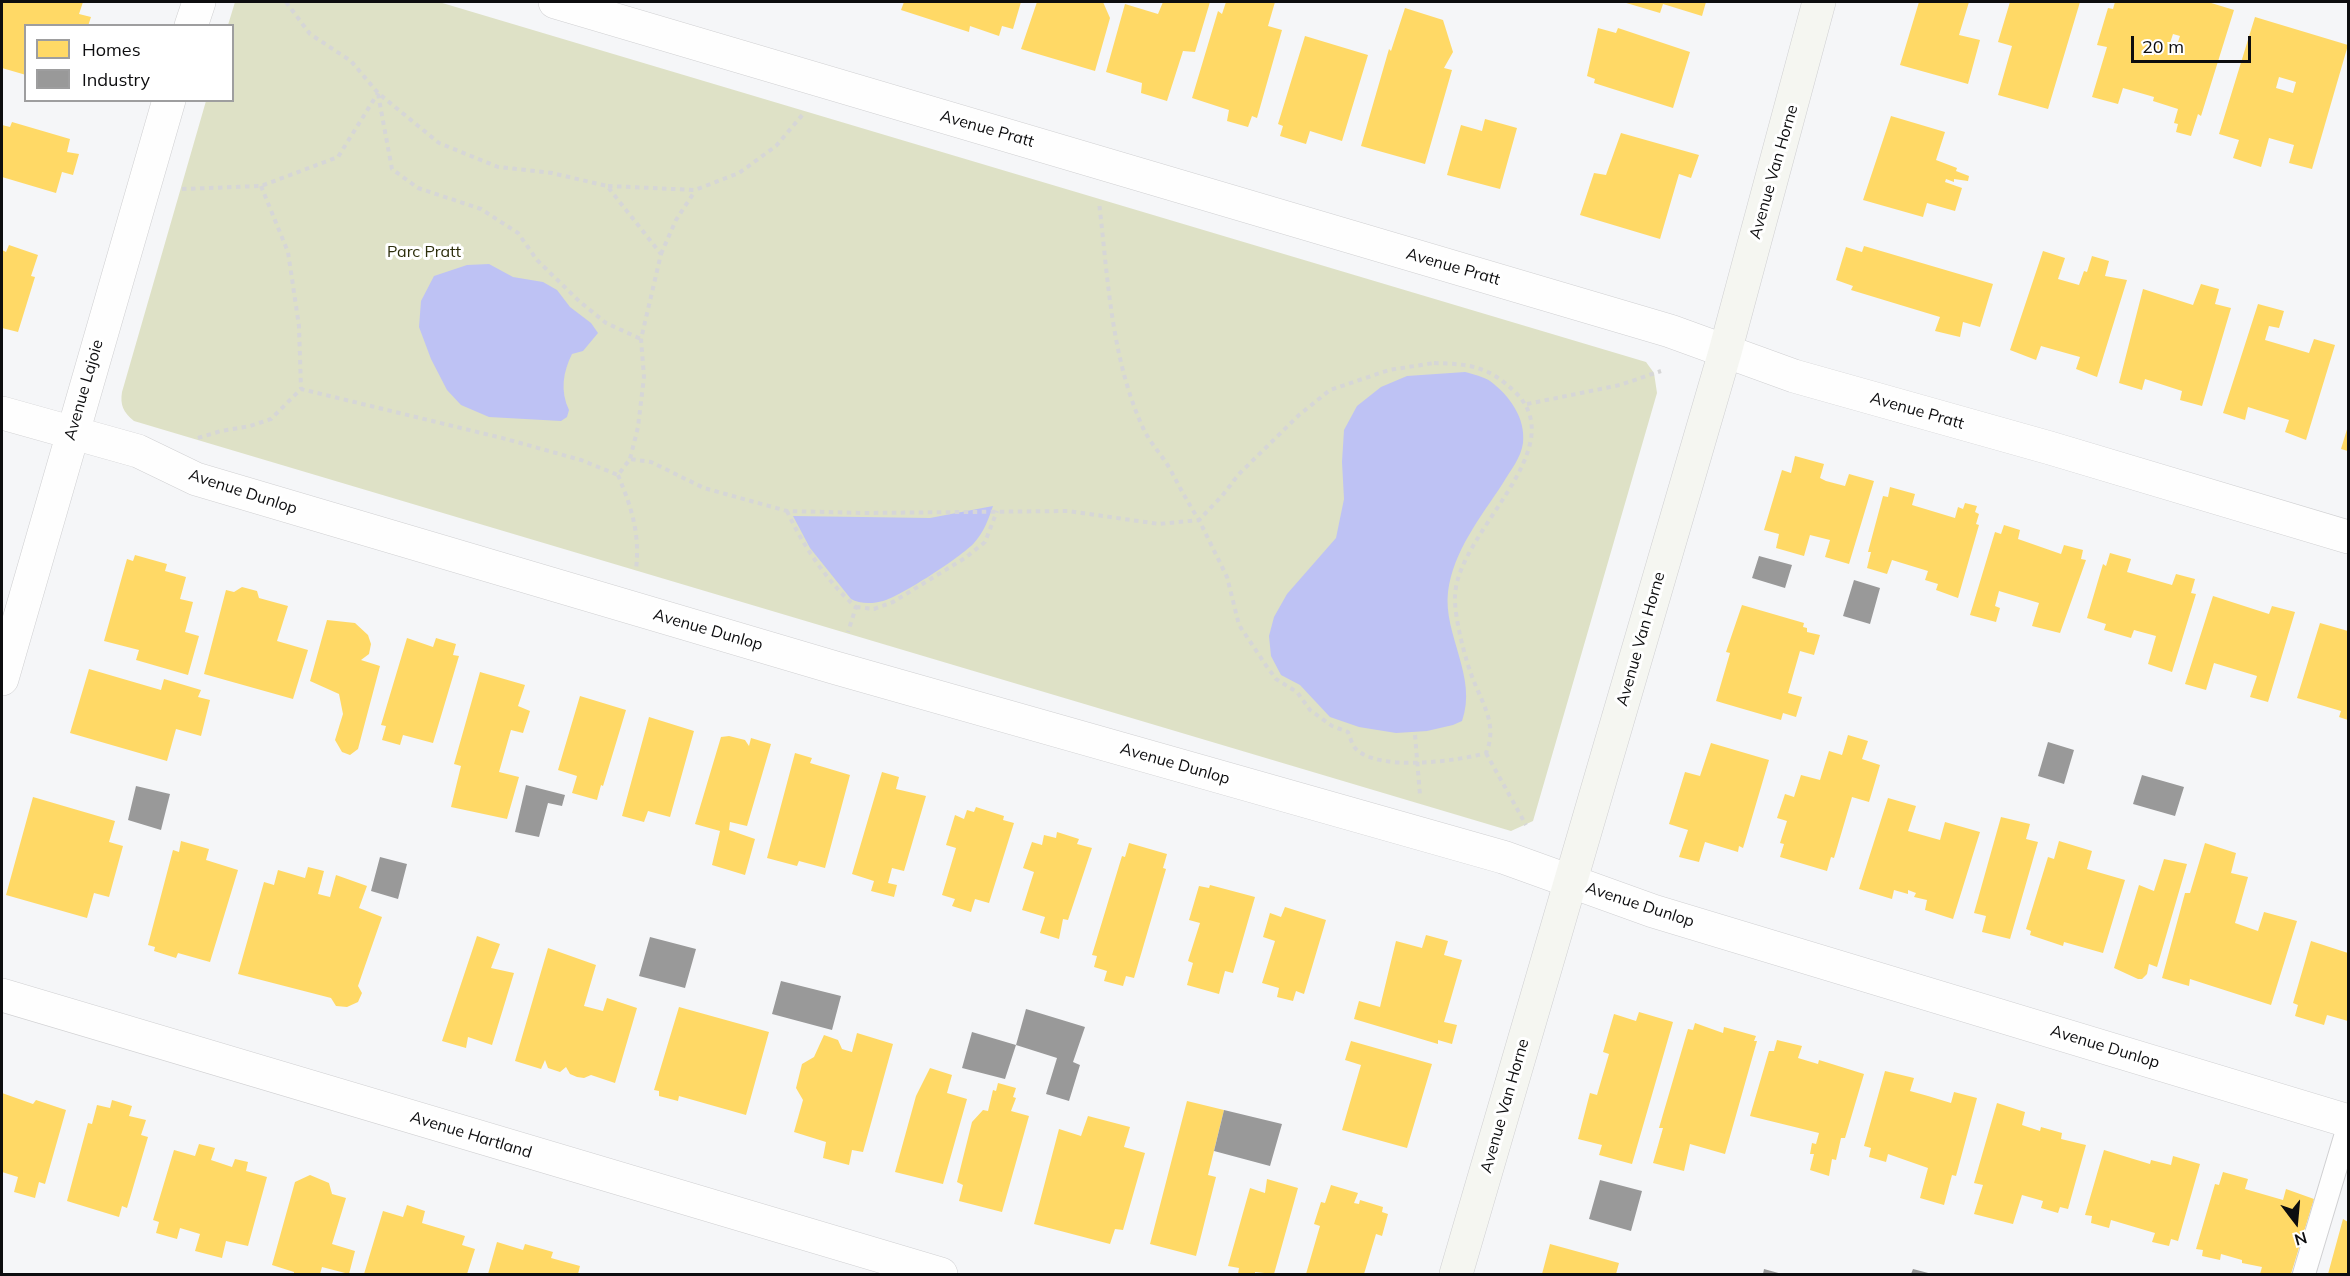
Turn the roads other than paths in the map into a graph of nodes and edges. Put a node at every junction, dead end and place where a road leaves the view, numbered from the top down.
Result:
1 (199, 2) edge
2 (555, 2) edge
3 (1819, 2) edge
4 (192, 24) edge
5 (168, 102) edge
6 (1725, 352) junction
7 (2, 413) edge
8 (72, 434) junction
9 (2349, 537) edge
10 (2, 679) edge
11 (1570, 882) junction
12 (2, 995) edge
13 (2349, 1121) edge
14 (2349, 1127) edge
15 (941, 1275) edge
16 (1456, 1275) edge
17 (2304, 1275) edge

1 - 4 street
2 - 6 street, Avenue Pratt
3 - 6 main road, Avenue Van Horne
5 - 8 street, Avenue Lajoie
6 - 9 street, Avenue Pratt
6 - 11 main road, Avenue Van Horne
7 - 8 street, Avenue Dunlop
8 - 10 street, Avenue Lajoie
8 - 11 street, Avenue Dunlop
11 - 13 street, Avenue Dunlop
11 - 16 main road, Avenue Van Horne
12 - 15 street, Avenue Hartland
14 - 17 lane

